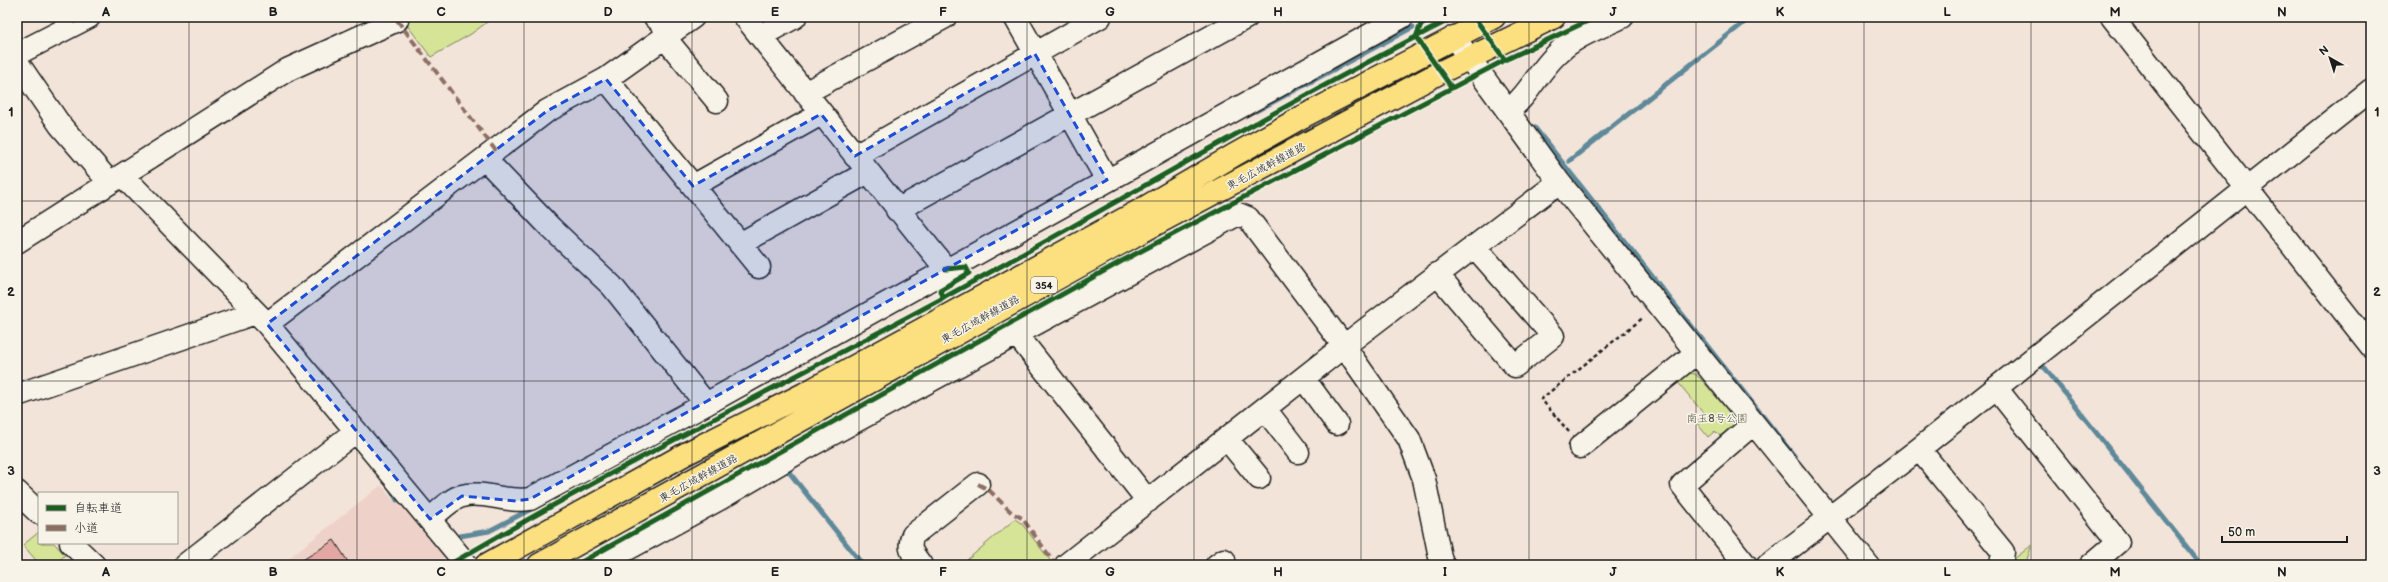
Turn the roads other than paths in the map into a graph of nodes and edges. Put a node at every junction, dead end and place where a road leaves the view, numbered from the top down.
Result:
1 (89, 17) edge
2 (655, 17) edge
3 (693, 17) edge
4 (745, 17) edge
5 (795, 17) edge
6 (946, 17) edge
7 (1015, 17) edge
8 (1100, 17) edge
9 (1402, 17) edge
10 (1494, 17) edge
11 (1554, 17) edge
12 (1622, 17) edge
13 (2112, 17) edge
14 (1244, 18) edge
15 (397, 20) dead end
16 (668, 35) junction
17 (760, 36) junction
18 (1454, 37) junction
19 (17, 54) edge
20 (1035, 54) junction
21 (1469, 59) junction
22 (17, 62) edge
23 (606, 79) junction
24 (2371, 90) edge
25 (805, 93) junction
26 (717, 101) dead end
27 (1508, 111) junction
28 (821, 114) junction
29 (1071, 114) junction
30 (485, 159) junction
31 (861, 164) junction
32 (116, 179) junction
33 (1107, 180) junction
34 (1559, 182) junction
35 (693, 186) junction
36 (2245, 189) junction
37 (897, 210) junction
38 (17, 242) edge
39 (740, 244) junction
40 (1474, 246) junction
41 (759, 267) dead end
42 (946, 269) junction
43 (1437, 274) junction
44 (261, 318) junction
45 (1018, 331) junction
46 (1344, 346) junction
47 (2371, 346) edge
48 (1696, 353) junction
49 (1304, 379) junction
50 (1996, 388) junction
51 (17, 395) edge
52 (706, 404) junction
53 (1265, 409) junction
54 (1337, 424) dead end
55 (1753, 424) junction
56 (356, 431) junction
57 (1227, 439) junction
58 (1580, 446) road end
59 (1919, 448) junction
60 (1298, 452) dead end
61 (1259, 478) dead end
62 (978, 484) dead end
63 (17, 492) edge
64 (1148, 501) junction
65 (38, 512) edge
66 (1830, 517) junction
67 (430, 519) junction
68 (72, 544) edge
69 (94, 565) edge
70 (185, 565) edge
71 (467, 565) edge
72 (486, 565) edge
73 (540, 565) edge
74 (598, 565) edge
75 (921, 565) edge
76 (1066, 565) edge
77 (1443, 565) edge
78 (1746, 565) edge
79 (1768, 565) edge
80 (1868, 565) edge
81 (2001, 565) edge
82 (2091, 565) edge

1 - 19 street
2 - 16 street
3 - 16 street
4 - 17 street
5 - 17 street
6 - 25 street
7 - 20 street
8 - 20 street
9 - 33 street
10 - 18 highway, 東毛広域幹線道路 / 354
11 - 21 highway, 東毛広域幹線道路 / 354
12 - 27 street
13 - 36 street
14 - 29 street
15 - 32 street
16 - 23 street
16 - 26 street
17 - 25 street
18 - 21 street
18 - 72 highway, 東毛広域幹線道路 / 354
20 - 29 street
20 - 31 street
21 - 27 street
21 - 73 highway, 東毛広域幹線道路 / 354
22 - 32 street
23 - 30 street
23 - 35 street
24 - 36 street
25 - 28 street
27 - 34 street
28 - 31 street
28 - 35 street
29 - 33 street
29 - 37 street
30 - 44 street
30 - 52 street
31 - 37 street
31 - 39 street
32 - 38 street
32 - 44 street
33 - 42 street
34 - 40 street
34 - 48 street
35 - 39 street
36 - 47 street
36 - 50 street
37 - 42 street
39 - 41 street
40 - 43 street
40 - 43 street
42 - 52 street
43 - 46 street
44 - 51 street
44 - 56 street
45 - 46 street
45 - 64 street
45 - 74 street
46 - 49 street
46 - 77 street
48 - 55 street
48 - 58 street
49 - 53 street
49 - 54 street
50 - 59 street
50 - 82 street
52 - 67 street
53 - 57 street
53 - 60 street
55 - 66 street
55 - 78 street
56 - 67 street
56 - 70 street
57 - 61 street
57 - 64 street
59 - 66 street
59 - 81 street
62 - 75 street
63 - 65 street
64 - 76 street
66 - 79 street
66 - 80 street
67 - 71 street
68 - 69 street

